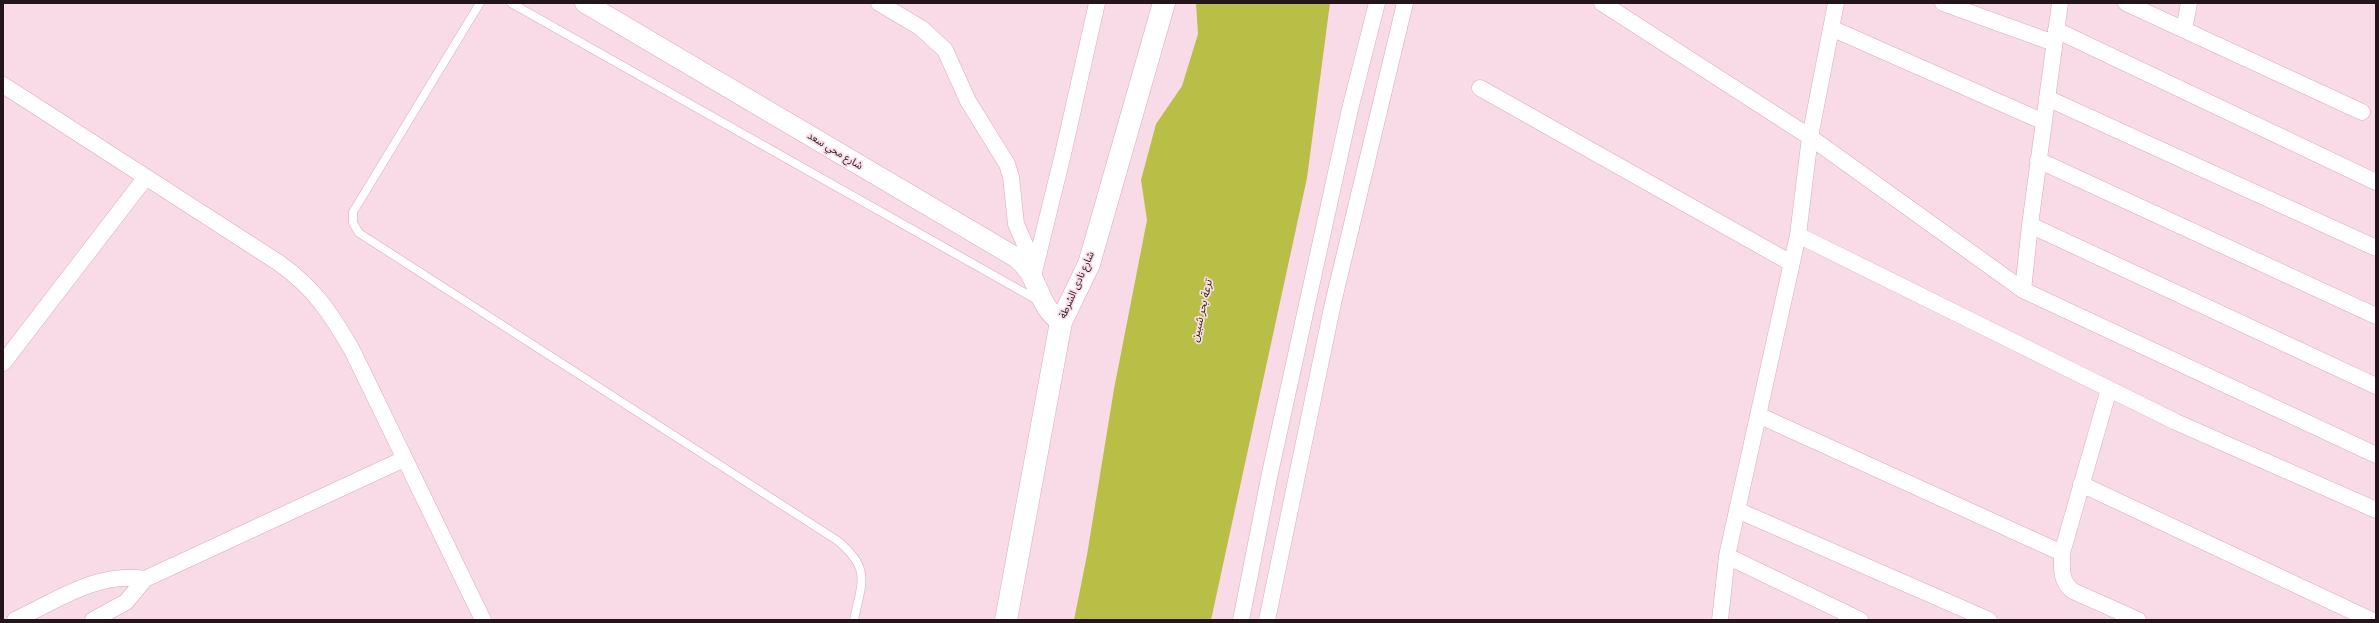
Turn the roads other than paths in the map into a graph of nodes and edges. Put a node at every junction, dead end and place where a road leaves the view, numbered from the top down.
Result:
1 (480, 3) edge
2 (511, 3) edge
3 (585, 3) edge
4 (879, 3) edge
5 (1097, 3) edge
6 (1164, 3) edge
7 (1377, 3) edge
8 (1405, 3) edge
9 (1602, 3) edge
10 (1836, 3) edge
11 (1943, 3) edge
12 (2060, 3) edge
13 (2189, 3) edge
14 (2128, 4) edge
15 (1831, 28) junction
16 (2184, 30) junction
17 (2055, 37) junction
18 (3, 85) edge
19 (1480, 88) dead end
20 (2047, 98) junction
21 (2362, 112) dead end
22 (2044, 122) junction
23 (1810, 137) junction
24 (2038, 160) junction
25 (146, 177) junction
26 (2376, 182) edge
27 (2030, 225) junction
28 (1798, 235) junction
29 (2376, 248) edge
30 (1790, 263) junction
31 (1033, 276) junction
32 (2023, 290) junction
33 (1043, 304) junction
34 (2376, 316) edge
35 (1061, 322) junction
36 (3, 363) edge
37 (2376, 386) edge
38 (2109, 389) junction
39 (1758, 415) junction
40 (2376, 455) edge
41 (404, 459) junction
42 (2081, 484) junction
43 (1737, 510) junction
44 (2376, 510) edge
45 (2062, 553) junction
46 (1727, 556) junction
47 (145, 579) junction
48 (15, 620) edge
49 (93, 620) edge
50 (483, 620) edge
51 (854, 620) edge
52 (1006, 620) edge
53 (1242, 620) edge
54 (1267, 620) edge
55 (1720, 620) edge
56 (1860, 620) edge
57 (1989, 620) edge
58 (2138, 620) edge
59 (2371, 620) edge

1 - 51 lane
2 - 33 lane
3 - 31 street, شارع محي سعد
4 - 31 street
5 - 31 street
6 - 35 main road, شارع نادى الشرطة
7 - 53 street
8 - 54 street
9 - 23 street
10 - 15 street
11 - 17 street
12 - 17 street
13 - 16 street
14 - 16 street
15 - 22 street
15 - 23 street
16 - 21 street
17 - 20 street
17 - 26 street
18 - 25 street
19 - 30 street
20 - 22 street
20 - 29 street
22 - 24 street
23 - 28 street
23 - 32 street
24 - 27 street
24 - 34 street
25 - 36 street
25 - 41 street
27 - 32 street
27 - 37 street
28 - 30 street
28 - 38 street
30 - 39 street
31 - 33 street, شارع محي سعد
32 - 40 street
33 - 35 street, شارع محي سعد
35 - 52 main road, شارع نادى الشرطة
38 - 42 street
38 - 44 street
39 - 43 street
39 - 45 street
41 - 47 street
41 - 50 street
42 - 45 street
42 - 59 street
43 - 46 street
43 - 57 street
45 - 58 street
46 - 55 street
46 - 56 street
47 - 48 street
47 - 49 street

